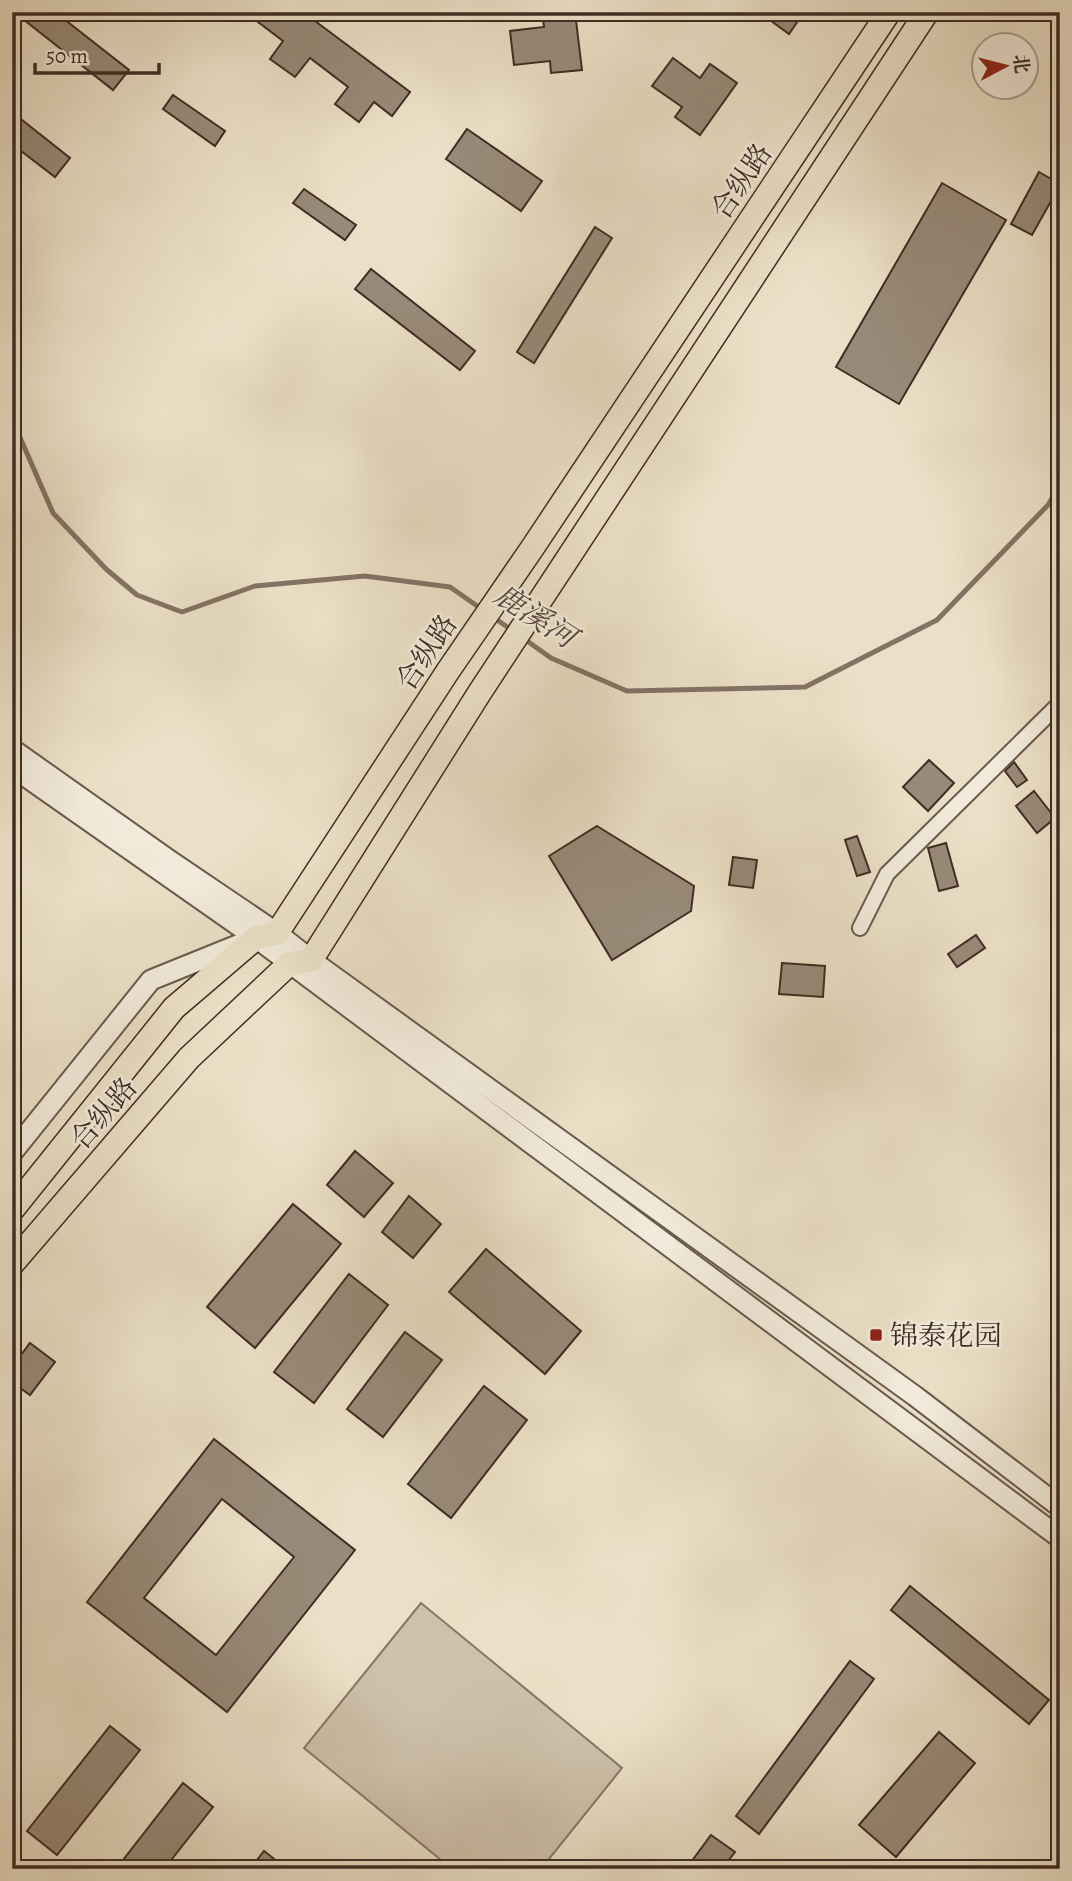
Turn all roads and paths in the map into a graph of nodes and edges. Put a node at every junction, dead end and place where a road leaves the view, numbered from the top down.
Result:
1 (889, 12) edge
2 (927, 12) edge
3 (1060, 706) edge
4 (12, 749) edge
5 (12, 767) edge
6 (860, 929) dead end
7 (266, 935) junction
8 (300, 962) junction
9 (12, 1153) edge
10 (12, 1210) edge
11 (12, 1265) edge
12 (1060, 1507) edge
13 (1060, 1538) edge

1 - 7 main road, 合纵路
2 - 8 main road, 合纵路
3 - 6 street
4 - 7 street
5 - 7 street
7 - 8 street
7 - 9 street
7 - 10 main road, 合纵路
8 - 11 main road, 合纵路
8 - 12 street
8 - 13 street

